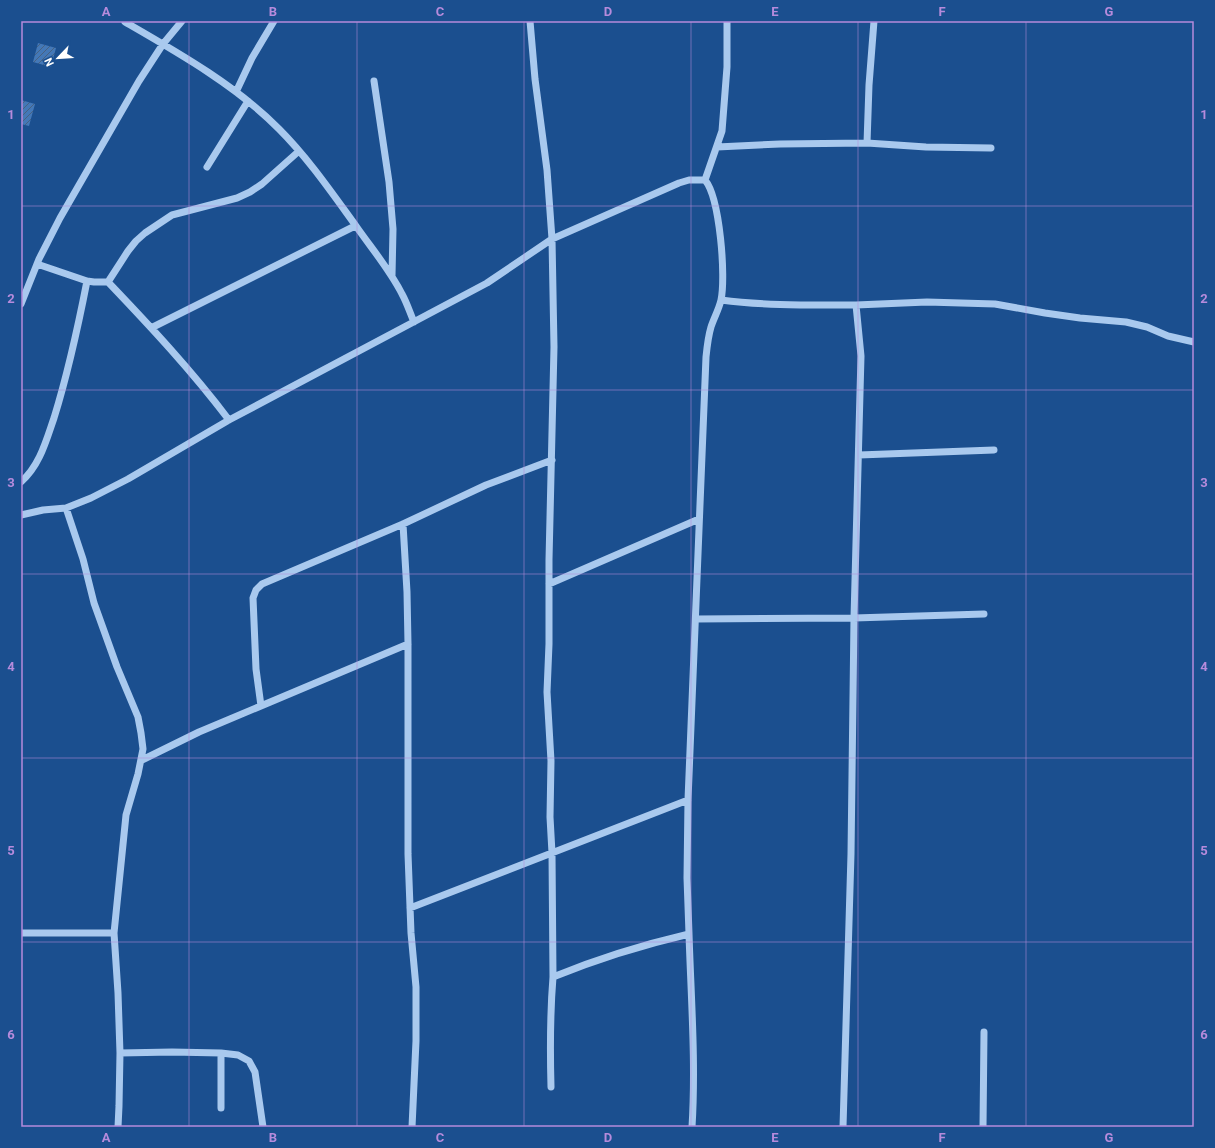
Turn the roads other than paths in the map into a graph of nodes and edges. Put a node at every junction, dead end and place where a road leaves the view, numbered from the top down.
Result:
1 (182, 21) edge
2 (274, 21) edge
3 (530, 21) edge
4 (727, 21) edge
5 (874, 21) edge
6 (125, 22) dead end
7 (163, 44) junction
8 (374, 81) dead end
9 (236, 92) junction
10 (248, 101) junction
11 (867, 143) junction
12 (717, 147) junction
13 (991, 148) dead end
14 (299, 151) junction
15 (207, 167) dead end
16 (705, 180) junction
17 (356, 226) junction
18 (552, 239) junction
19 (37, 264) junction
20 (392, 276) junction
21 (87, 281) junction
22 (108, 282) junction
23 (721, 300) junction
24 (21, 304) edge
25 (856, 306) junction
26 (414, 322) junction
27 (151, 328) junction
28 (1194, 342) edge
29 (229, 420) junction
30 (994, 450) dead end
31 (859, 455) junction
32 (552, 460) junction
33 (21, 482) edge
34 (66, 508) junction
35 (21, 515) edge
36 (700, 519) junction
37 (404, 524) junction
38 (549, 584) junction
39 (984, 614) dead end
40 (854, 618) junction
41 (696, 620) junction
42 (408, 644) junction
43 (260, 706) junction
44 (142, 760) junction
45 (688, 800) junction
46 (552, 853) junction
47 (410, 908) junction
48 (21, 933) edge
49 (114, 933) junction
50 (689, 934) junction
51 (553, 977) junction
52 (984, 1032) dead end
53 (120, 1053) junction
54 (221, 1053) junction
55 (551, 1087) dead end
56 (221, 1108) dead end
57 (118, 1127) edge
58 (263, 1127) edge
59 (412, 1127) edge
60 (692, 1127) edge
61 (843, 1127) edge
62 (983, 1127) edge

1 - 7 street
2 - 9 street
3 - 18 street
4 - 12 street
5 - 11 street
6 - 7 street
7 - 9 street
7 - 19 street
8 - 20 street
9 - 10 street
10 - 14 street
10 - 15 street
11 - 12 street
11 - 13 street
12 - 16 street
14 - 17 street
14 - 22 street
16 - 18 street
16 - 23 street
17 - 20 street
17 - 27 street
18 - 26 street
18 - 32 street
19 - 21 street
19 - 24 street
20 - 26 street
21 - 22 street
21 - 33 street
22 - 27 street
23 - 25 street
23 - 36 street
25 - 28 street
25 - 31 street
26 - 29 street
27 - 29 street
29 - 34 street
30 - 31 street
31 - 40 street
32 - 37 street
32 - 38 street
34 - 35 street
34 - 44 street
36 - 38 street
36 - 41 street
37 - 42 street
37 - 43 street
38 - 46 street
39 - 40 street
40 - 41 street
40 - 61 street
41 - 45 street
42 - 43 street
42 - 47 street
43 - 44 street
44 - 49 street
45 - 46 street
45 - 50 street
46 - 47 street
46 - 51 street
47 - 59 street
48 - 49 street
49 - 53 street
50 - 51 street
50 - 60 street
51 - 55 street
52 - 62 street
53 - 54 street
53 - 57 street
54 - 56 street
54 - 58 street

